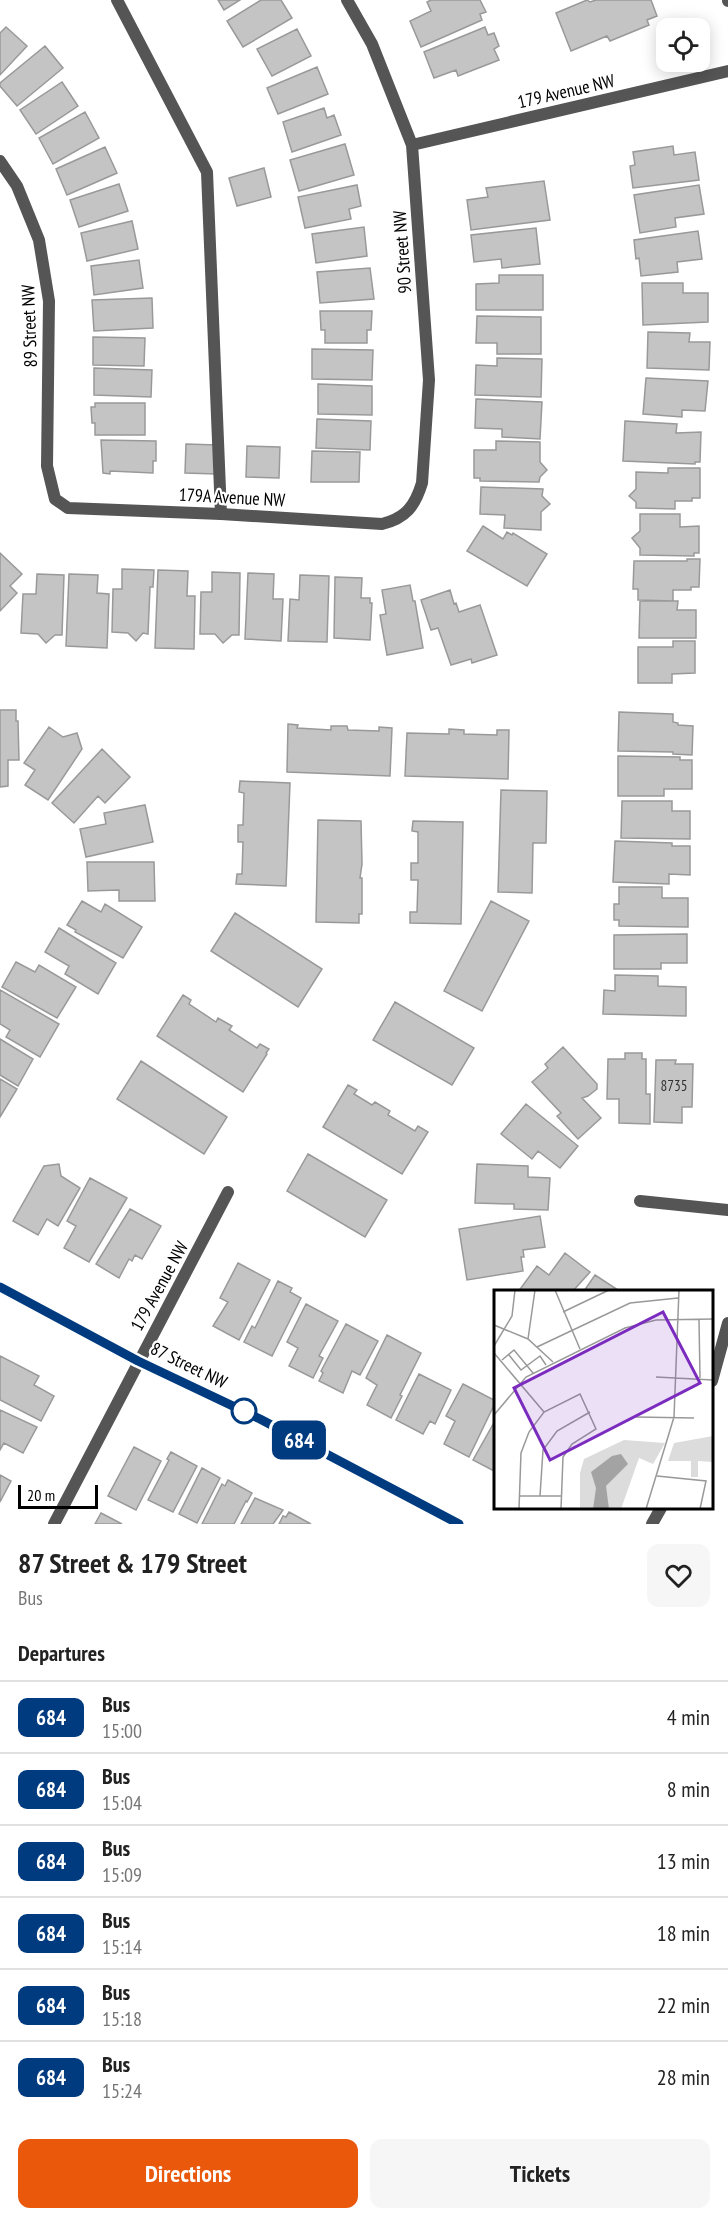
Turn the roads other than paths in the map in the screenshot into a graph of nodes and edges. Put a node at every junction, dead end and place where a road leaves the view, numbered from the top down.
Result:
1 (117, 0) edge
2 (347, 0) edge
3 (728, 71) edge
4 (412, 145) junction
5 (0, 161) edge
6 (55, 499) joint
7 (408, 512) joint
8 (221, 514) junction
9 (228, 1192) dead end
10 (640, 1202) dead end
11 (728, 1210) edge
12 (0, 1287) edge
13 (728, 1323) edge
14 (138, 1361) junction
15 (713, 1374) edge
16 (660, 1509) edge
17 (54, 1524) edge
18 (459, 1524) edge
19 (652, 1524) edge

1 - 8 street
2 - 4 street, 90 Street NW
3 - 4 street, 179 Avenue NW
4 - 7 street, 90 Street NW
5 - 6 street, 89 Street NW
6 - 8 street, 179A Avenue NW
7 - 8 street, 179A Avenue NW
9 - 14 street, 179 Avenue NW
10 - 11 street
12 - 14 street, 87 Street NW
13 - 15 street
14 - 17 street, 179 Avenue NW
14 - 18 street, 87 Street NW
16 - 19 street

